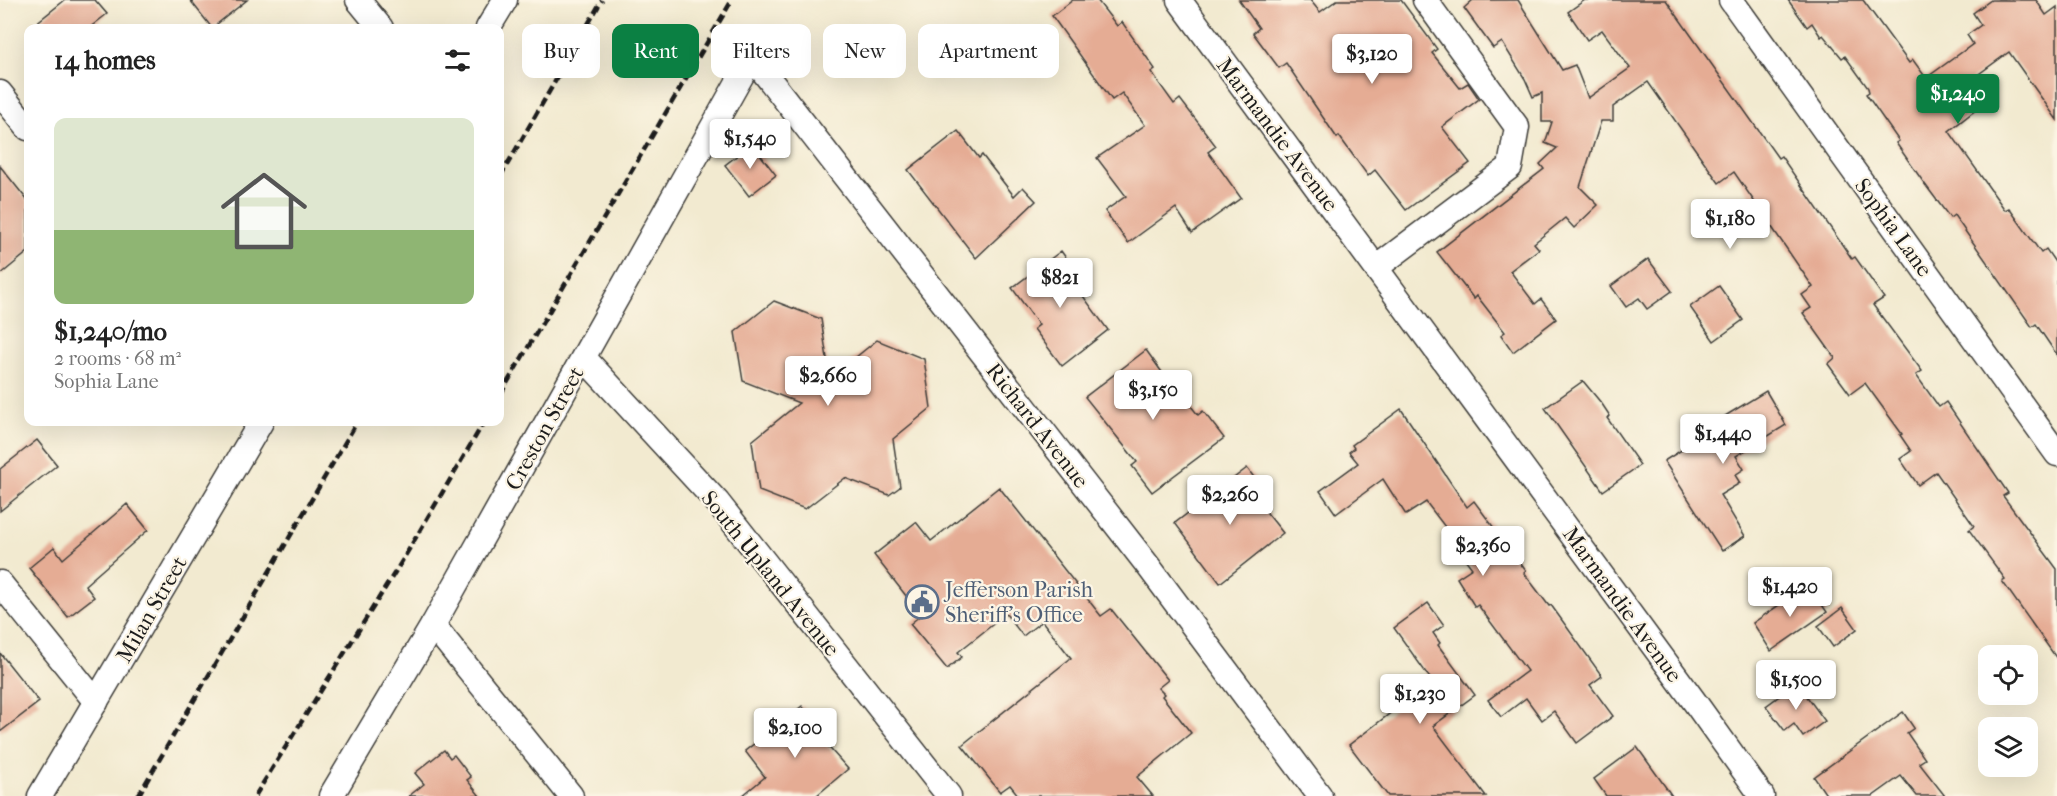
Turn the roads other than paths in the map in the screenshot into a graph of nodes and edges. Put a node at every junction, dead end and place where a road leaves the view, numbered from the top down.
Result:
1 (358, 0) edge
2 (505, 0) edge
3 (1179, 0) edge
4 (1425, 0) edge
5 (1731, 0) edge
6 (378, 24) edge
7 (490, 24) edge
8 (740, 78) edge
9 (768, 78) edge
10 (0, 93) edge
11 (24, 123) edge
12 (1377, 267) junction
13 (584, 358) junction
14 (259, 426) edge
15 (2057, 454) edge
16 (0, 583) edge
17 (433, 625) junction
18 (96, 702) junction
19 (40, 796) edge
20 (331, 796) edge
21 (572, 796) edge
22 (949, 796) edge
23 (1320, 796) edge
24 (1762, 796) edge

1 - 6 street
2 - 7 street
3 - 12 street, Marmandie Avenue
4 - 12 street
5 - 15 street, Sophia Lane
8 - 13 street, Creston Street
9 - 23 street, Richard Avenue
10 - 11 street
12 - 24 street, Marmandie Avenue
13 - 17 street, Creston Street
13 - 22 street, South Upland Avenue
14 - 18 street, Milan Street
16 - 18 street
17 - 20 street, Creston Street
17 - 21 street
18 - 19 street, Milan Street

